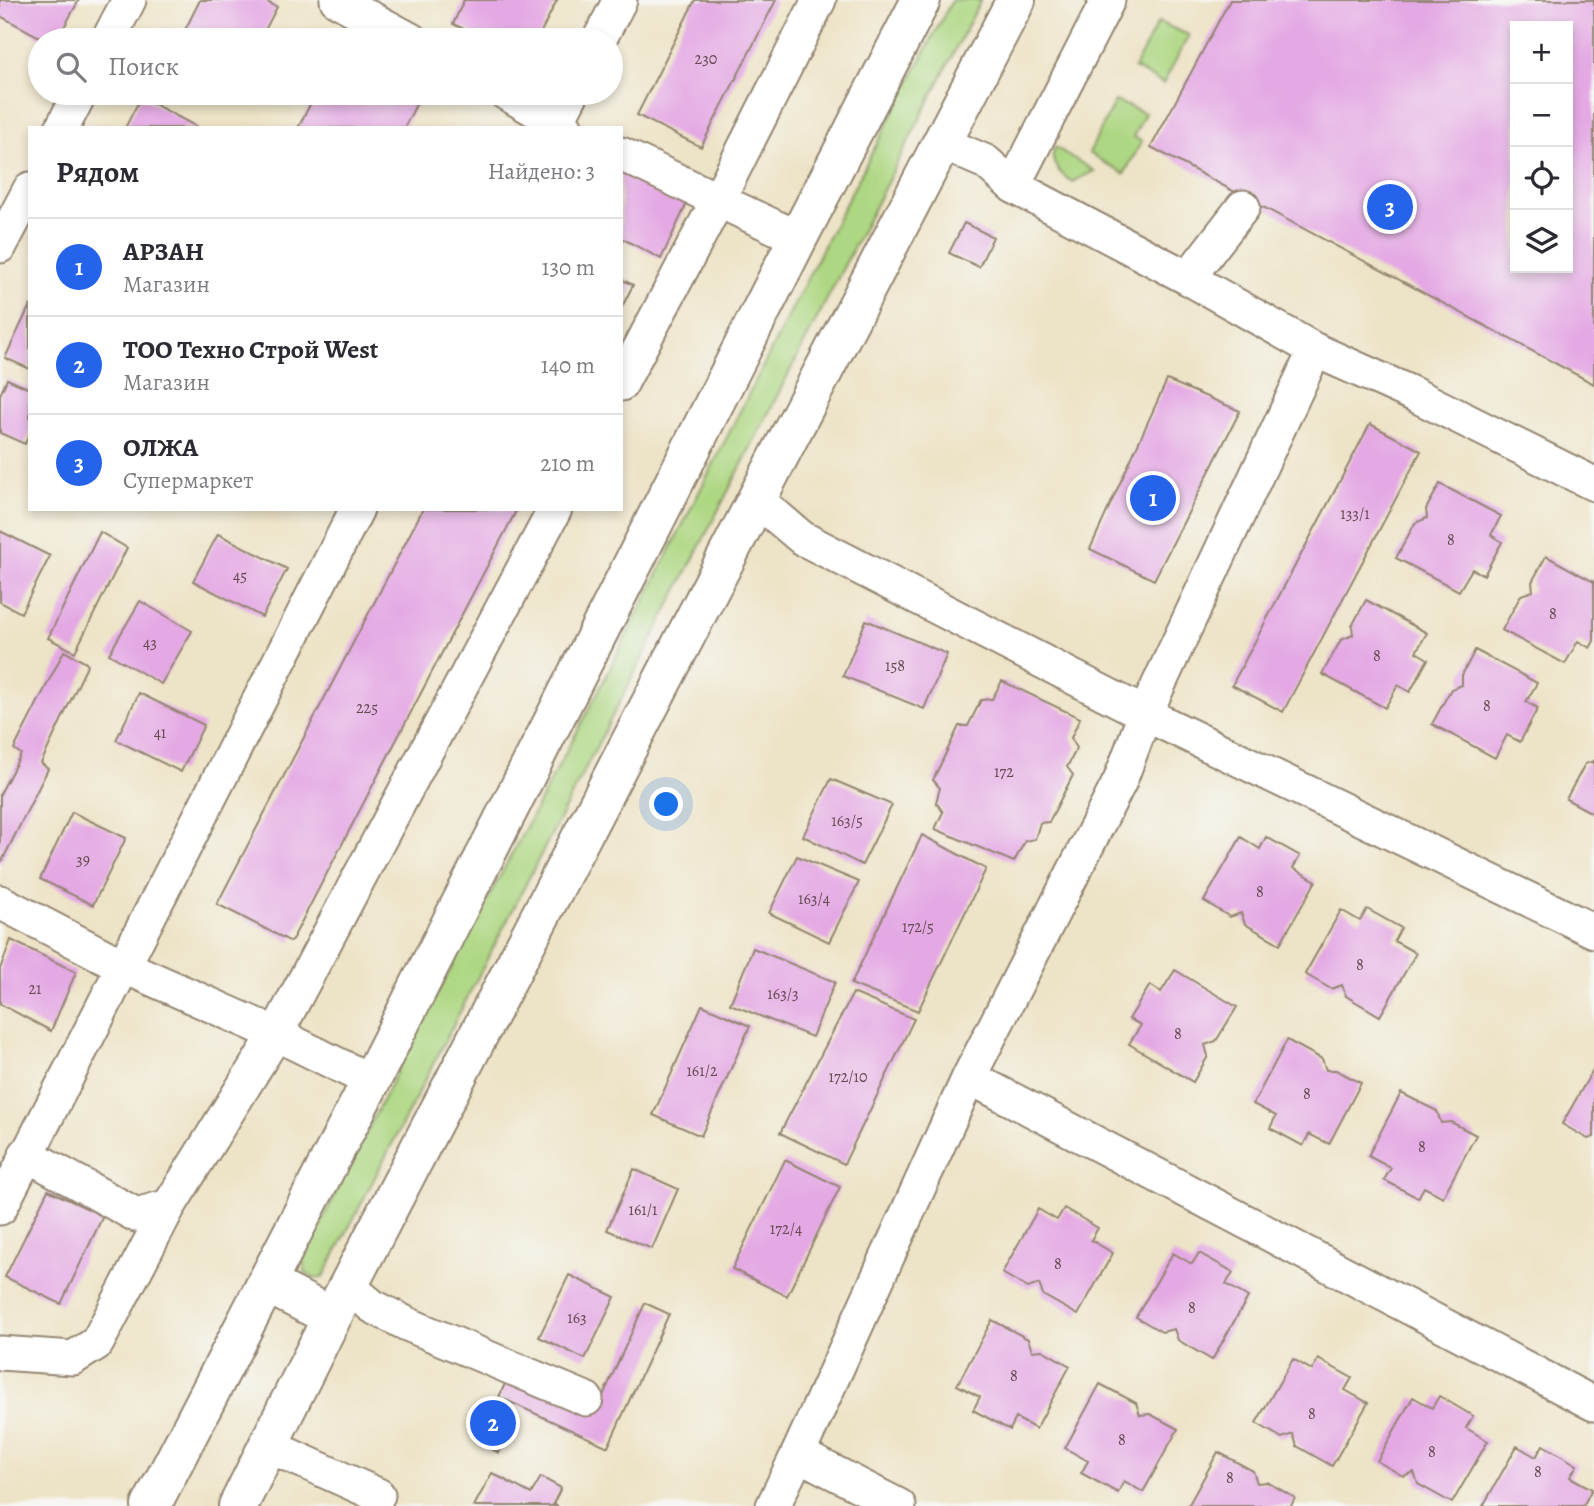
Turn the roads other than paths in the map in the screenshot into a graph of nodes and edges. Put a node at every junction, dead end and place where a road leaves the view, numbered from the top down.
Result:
1 (129, 0) edge
2 (337, 0) edge
3 (620, 0) edge
4 (818, 0) edge
5 (921, 0) edge
6 (1016, 0) edge
7 (1108, 0) edge
8 (114, 28) edge
9 (389, 28) edge
10 (605, 28) edge
11 (74, 105) edge
12 (525, 105) edge
13 (567, 105) edge
14 (63, 126) edge
15 (559, 126) edge
16 (942, 143) junction
17 (623, 155) edge
18 (1013, 186) junction
19 (28, 194) edge
20 (719, 200) junction
21 (1243, 207) dead end
22 (798, 238) junction
23 (0, 246) edge
24 (1188, 278) junction
25 (1315, 350) junction
26 (623, 380) edge
27 (1590, 472) edge
28 (756, 499) junction
29 (357, 511) edge
30 (554, 511) edge
31 (1145, 714) junction
32 (0, 902) edge
33 (1594, 931) edge
34 (122, 966) junction
35 (276, 1034) junction
36 (969, 1077) junction
37 (371, 1081) junction
38 (26, 1154) junction
39 (169, 1206) junction
40 (0, 1208) edge
41 (266, 1283) junction
42 (340, 1302) junction
43 (0, 1353) edge
44 (586, 1399) dead end
45 (1594, 1404) edge
46 (269, 1446) junction
47 (798, 1454) junction
48 (378, 1495) dead end
49 (151, 1506) edge
50 (238, 1506) edge
51 (773, 1506) edge
52 (899, 1506) edge

1 - 8 street
2 - 9 street
3 - 10 street
4 - 20 street
5 - 22 main road
6 - 16 main road
7 - 18 street
11 - 14 street
12 - 15 street
13 - 15 street
16 - 18 street
16 - 28 main road
17 - 20 street
18 - 24 street
19 - 23 street
20 - 22 street
20 - 26 street
21 - 24 street
22 - 37 main road
24 - 25 street
25 - 27 street
25 - 31 street
28 - 31 street
28 - 42 main road
29 - 34 street
30 - 35 street
31 - 33 street
31 - 36 street
32 - 34 street
34 - 35 street
34 - 38 street
35 - 37 street
35 - 39 street
36 - 45 street
36 - 47 street
37 - 41 main road
38 - 39 street
38 - 40 street
39 - 43 street
41 - 42 main road
41 - 49 main road
42 - 44 street
42 - 46 main road
46 - 48 street
46 - 50 main road
47 - 51 street
47 - 52 street

